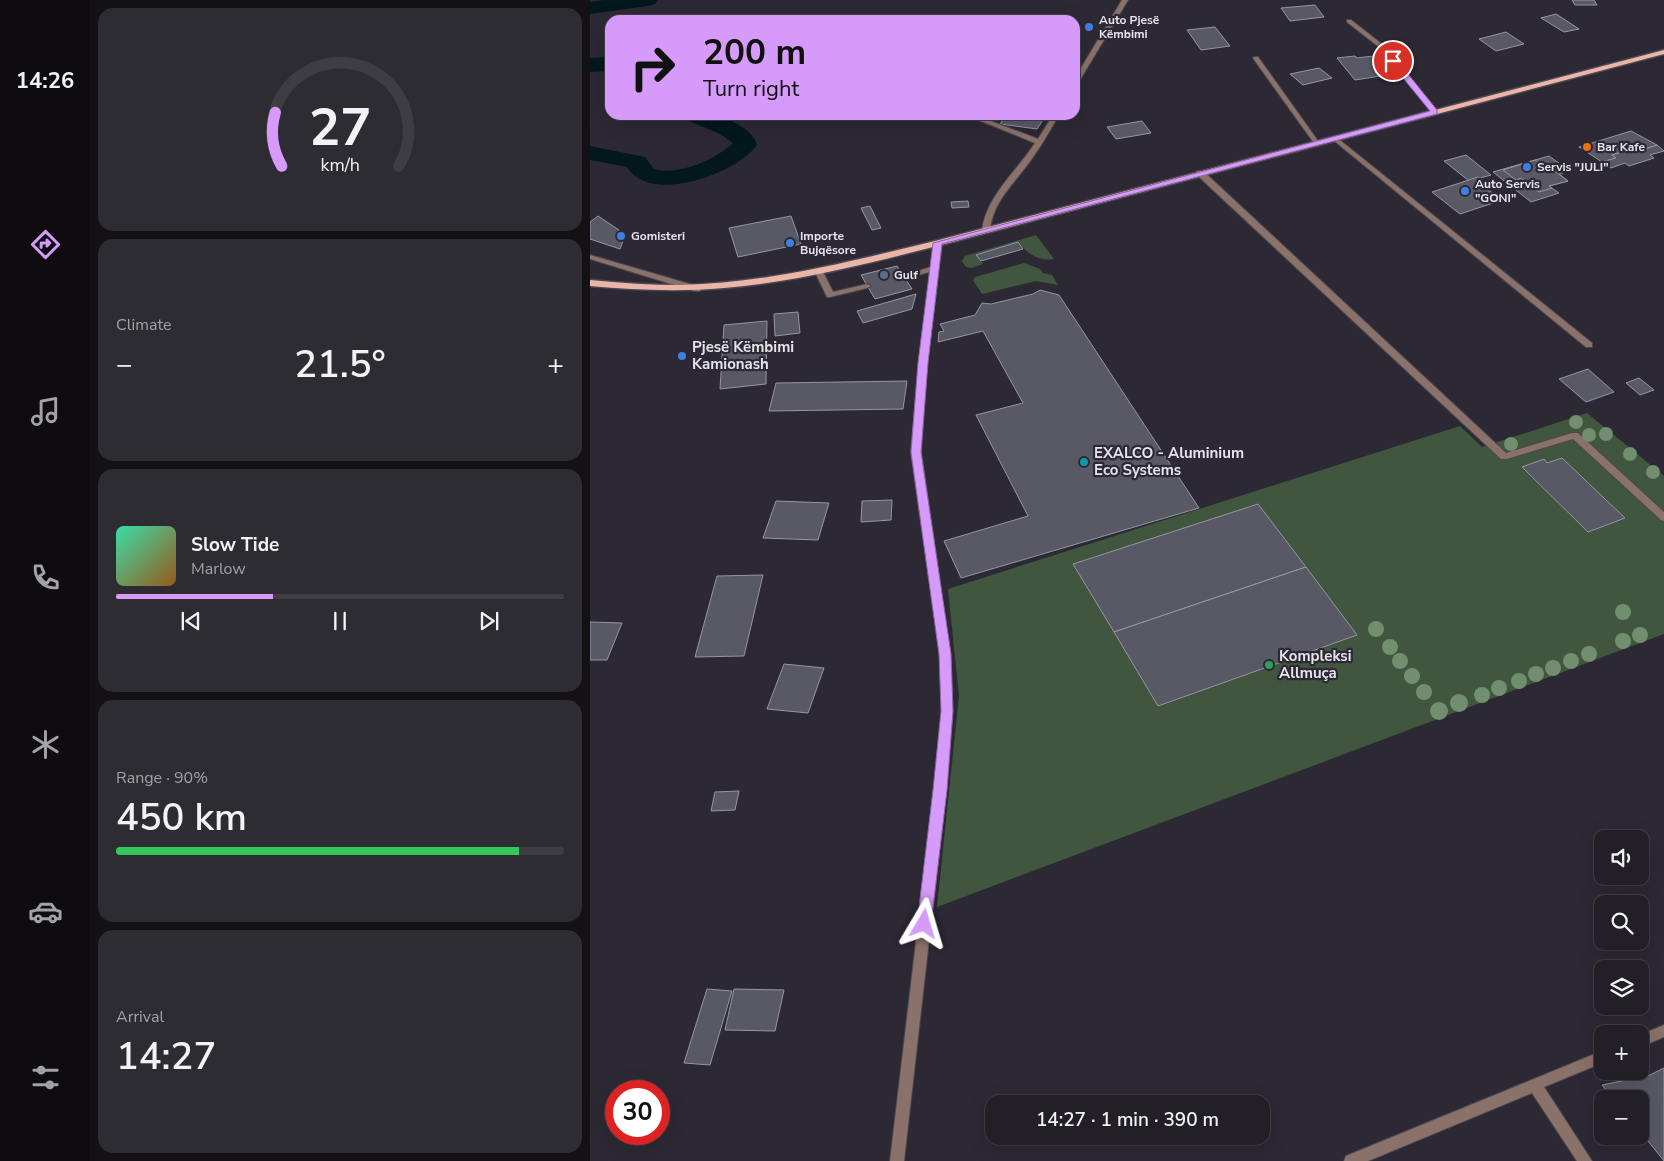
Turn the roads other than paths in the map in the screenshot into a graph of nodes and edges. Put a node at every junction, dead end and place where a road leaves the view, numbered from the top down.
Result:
1 (1125, 0) edge
2 (1349, 21) dead end
3 (1664, 52) edge
4 (1256, 58) dead end
5 (1080, 75) edge
6 (1435, 112) junction
7 (982, 120) edge
8 (1053, 120) edge
9 (1334, 138) junction
10 (1040, 142) junction
11 (1316, 142) junction
12 (1200, 173) junction
13 (986, 230) junction
14 (938, 243) junction
15 (590, 257) edge
16 (934, 268) junction
17 (818, 272) junction
18 (903, 277) dead end
19 (590, 283) edge
20 (867, 286) dead end
21 (697, 288) junction
22 (1589, 345) dead end
23 (1664, 518) edge
24 (1664, 1031) edge
25 (1649, 1037) edge
26 (1594, 1060) edge
27 (1535, 1085) junction
28 (897, 1161) edge
29 (1351, 1161) edge
30 (1585, 1161) edge

1 - 5 street
2 - 6 street
3 - 6 main road
4 - 11 street
6 - 9 main road
7 - 10 street
8 - 10 street
9 - 11 main road
9 - 22 street
10 - 13 street
11 - 12 main road
12 - 13 main road
12 - 23 street
13 - 14 main road
14 - 16 street
14 - 17 main road
15 - 21 street
16 - 18 street
16 - 28 street
17 - 20 street
17 - 21 main road
19 - 21 main road
24 - 25 street
26 - 27 street
27 - 29 street
27 - 30 street

